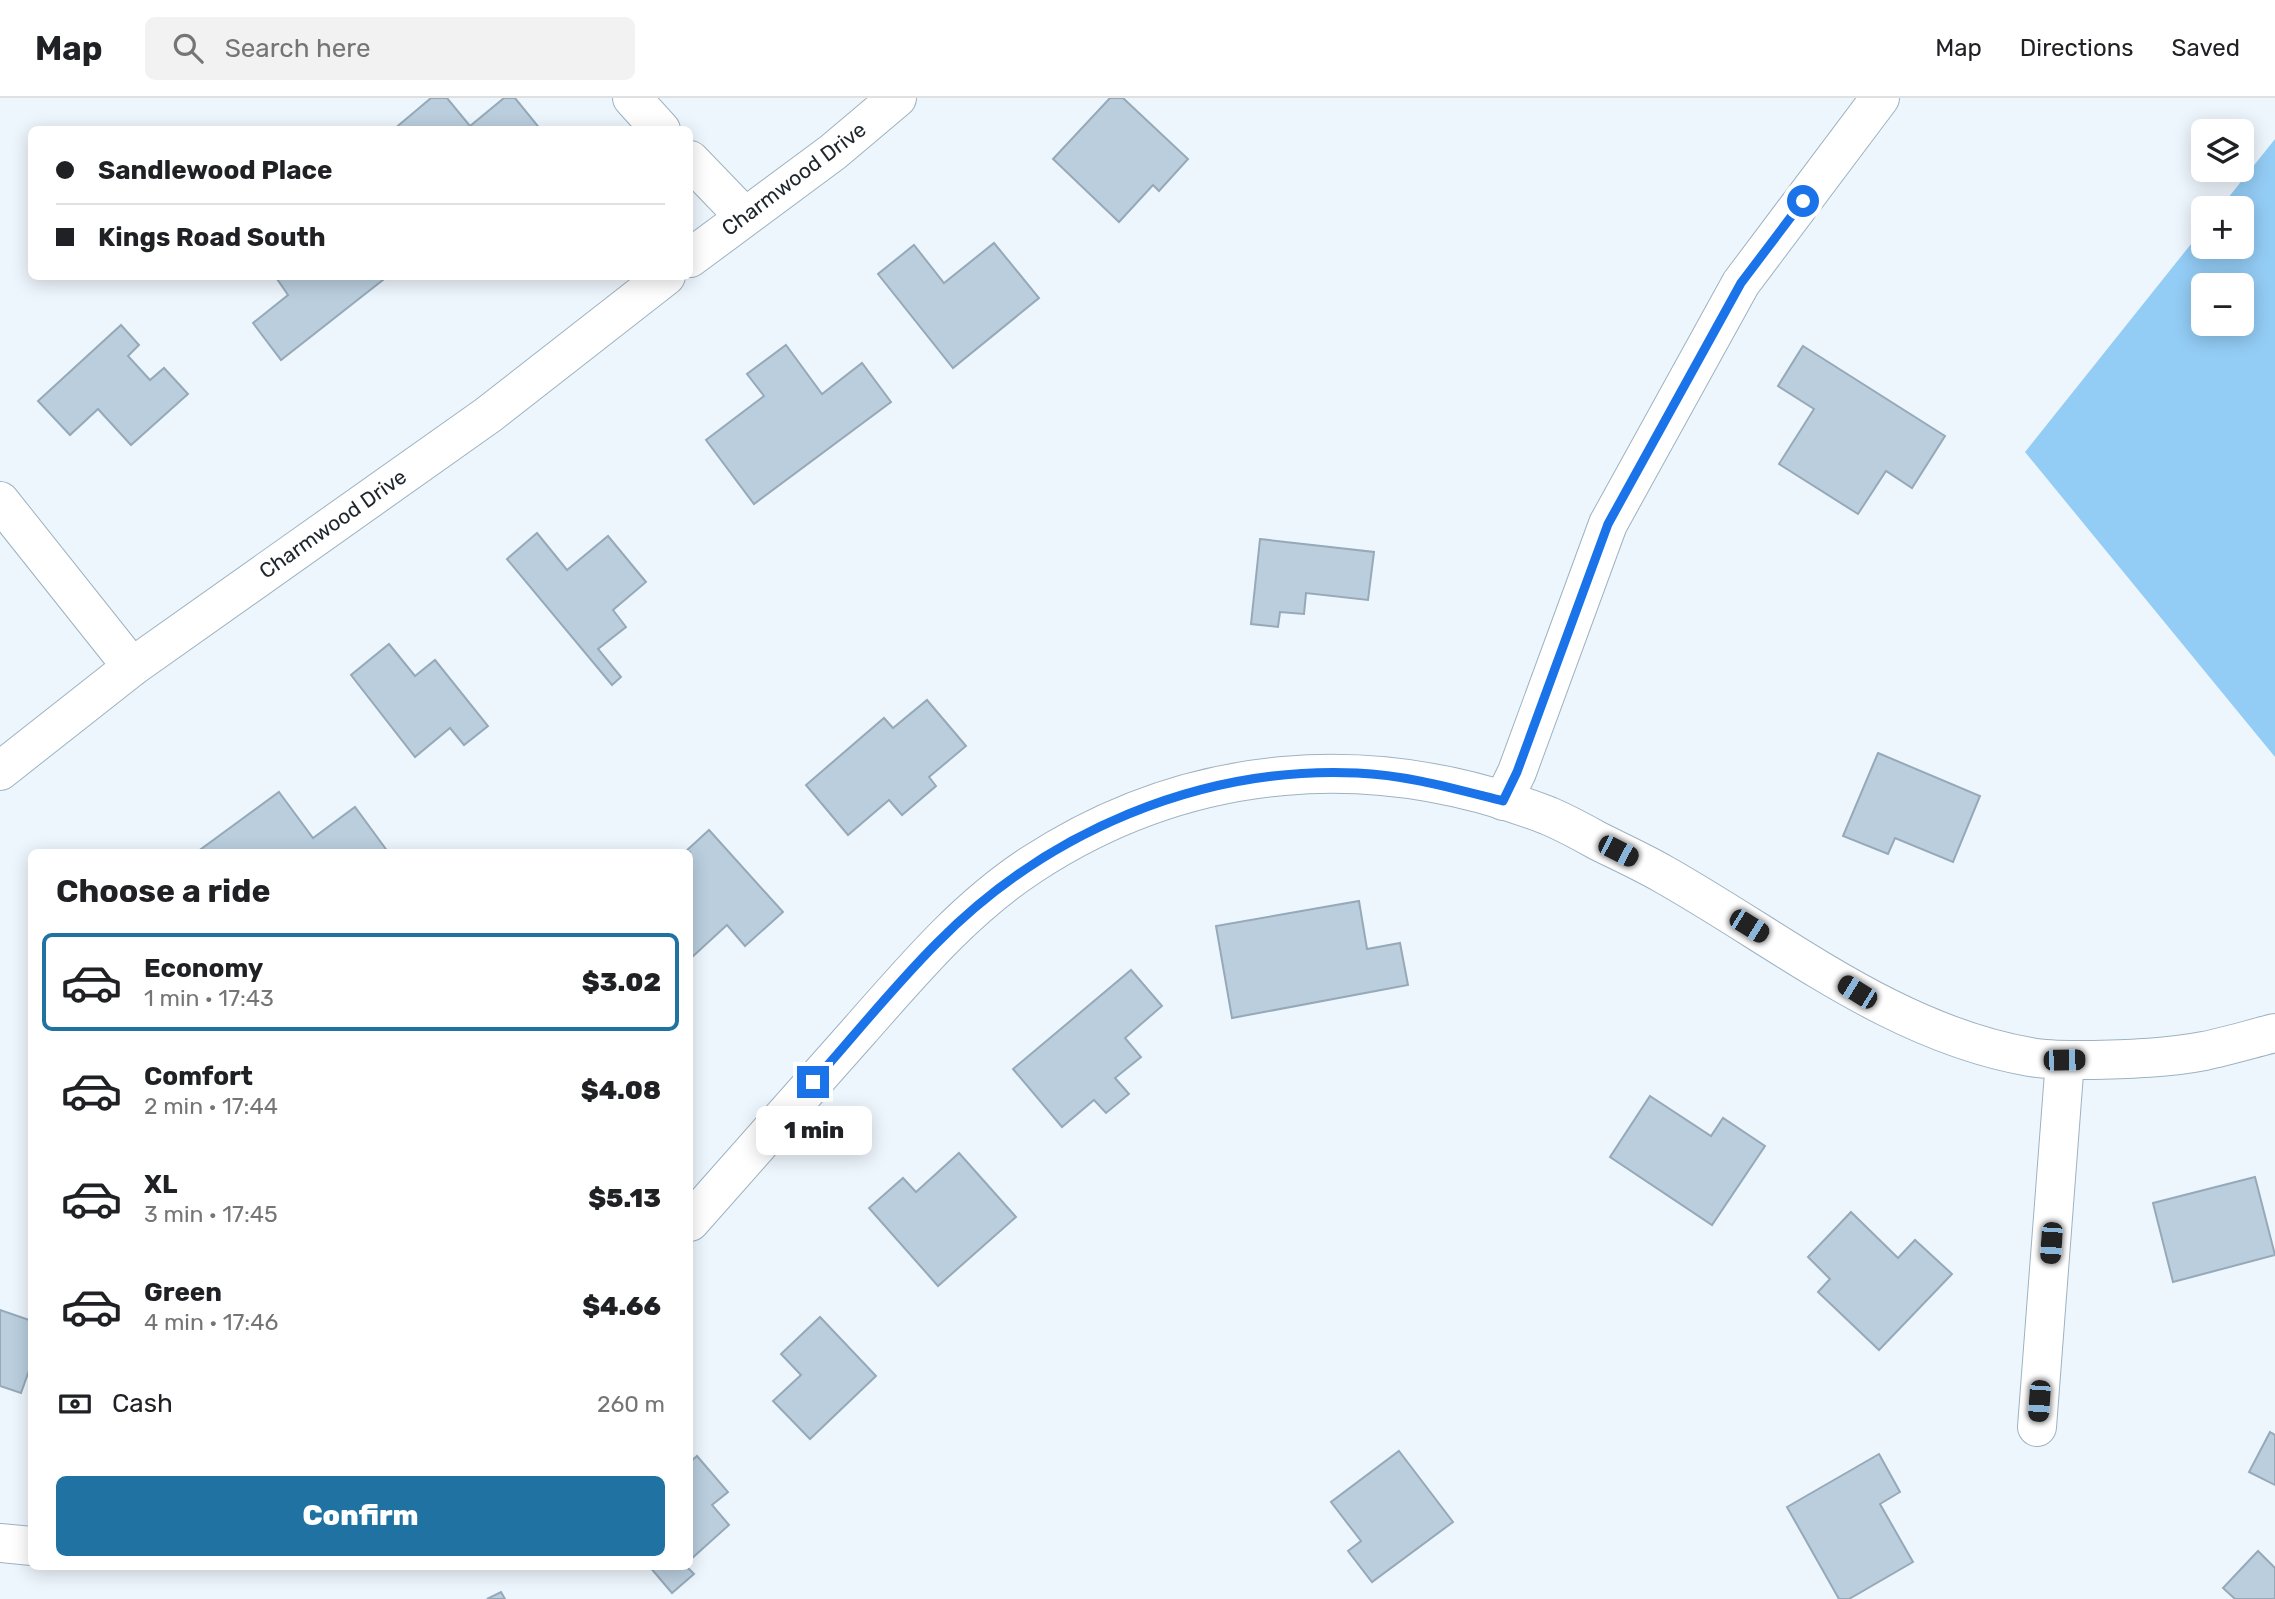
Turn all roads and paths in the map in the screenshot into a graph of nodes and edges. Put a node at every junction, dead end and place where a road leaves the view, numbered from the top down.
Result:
1 (632, 98) edge
2 (897, 98) edge
3 (1880, 98) edge
4 (657, 126) edge
5 (693, 163) edge
6 (744, 216) junction
7 (693, 256) edge
8 (661, 280) edge
9 (0, 501) edge
10 (132, 667) junction
11 (0, 771) edge
12 (1503, 801) junction
13 (2275, 1033) edge
14 (2064, 1060) junction
15 (693, 1219) edge
16 (2037, 1427) dead end
17 (0, 1543) edge
18 (28, 1546) edge

1 - 4 street
2 - 6 street, Charmwood Drive
3 - 12 street
5 - 6 street
6 - 7 street, Charmwood Drive
8 - 10 street, Charmwood Drive
9 - 10 street
10 - 11 street, Charmwood Drive
12 - 14 street
12 - 15 street
13 - 14 street
14 - 16 street
17 - 18 street

